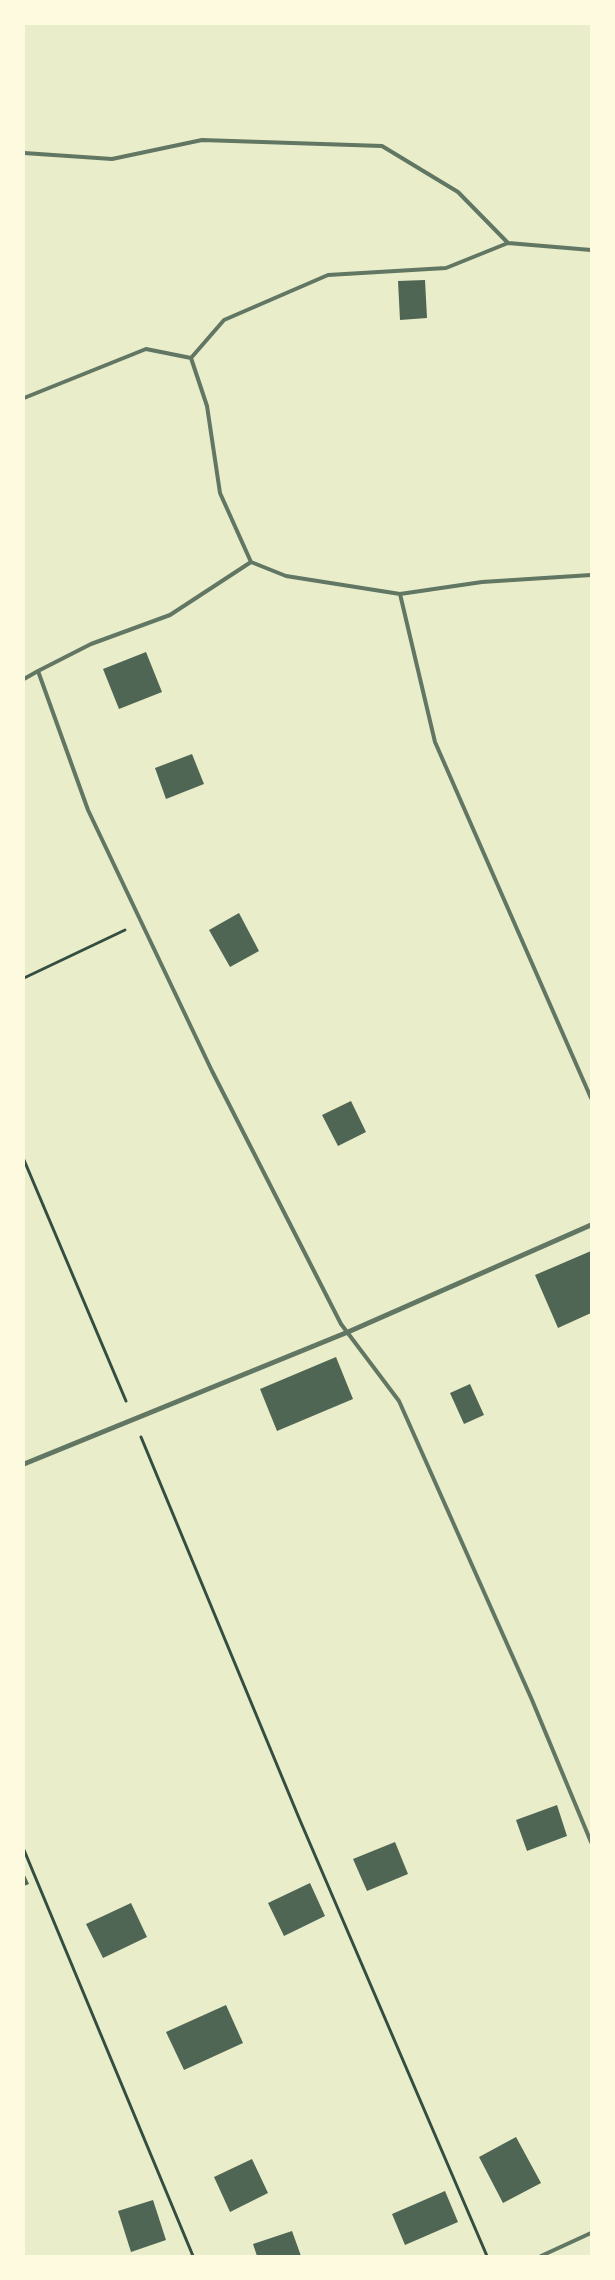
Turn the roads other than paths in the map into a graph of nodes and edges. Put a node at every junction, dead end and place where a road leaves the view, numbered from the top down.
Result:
1 (24, 152) edge
2 (508, 243) junction
3 (591, 250) edge
4 (191, 358) junction
5 (24, 398) edge
6 (251, 562) junction
7 (591, 575) edge
8 (400, 594) junction
9 (38, 672) junction
10 (24, 679) edge
11 (591, 1098) edge
12 (591, 1225) edge
13 (348, 1332) junction
14 (24, 1464) edge
15 (591, 1842) edge
16 (591, 2233) edge
17 (541, 2256) edge

1 - 2 lane
2 - 3 lane
2 - 4 lane
4 - 5 lane
4 - 6 lane
6 - 8 lane
6 - 9 lane
7 - 8 lane
8 - 11 lane
9 - 10 lane
9 - 13 lane
12 - 13 street
13 - 14 street
13 - 15 lane
16 - 17 lane

